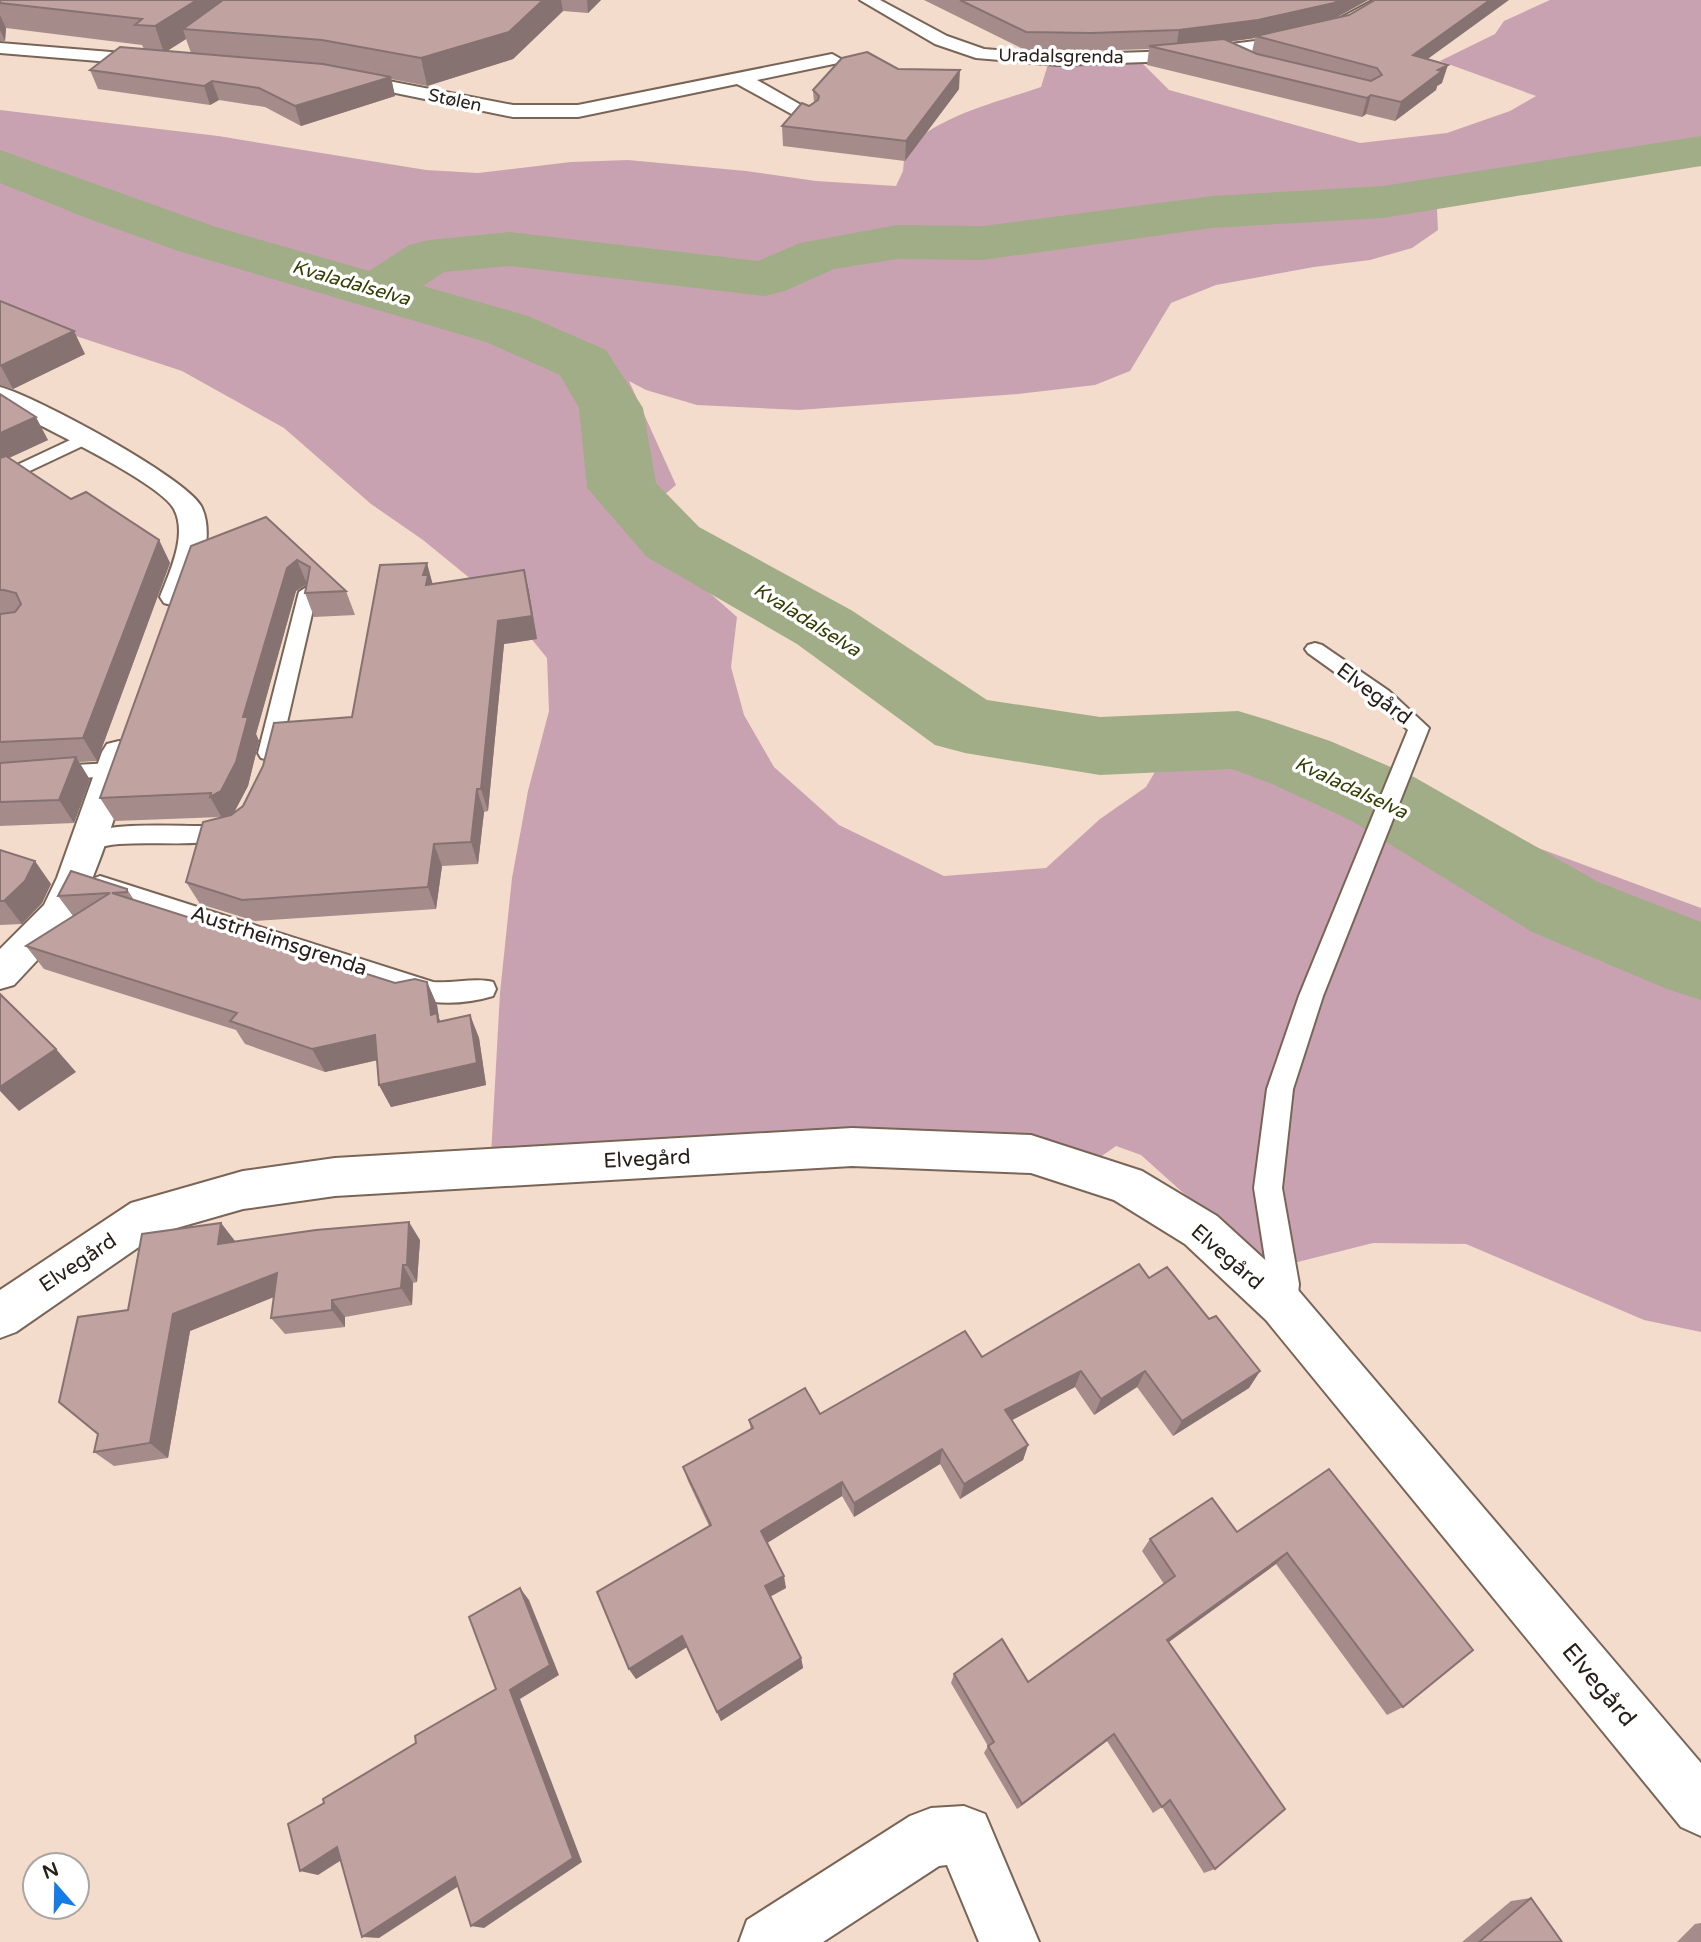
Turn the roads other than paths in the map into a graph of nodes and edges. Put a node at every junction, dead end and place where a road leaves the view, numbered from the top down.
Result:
1 (868, 0) edge
2 (1386, 0) edge
3 (0, 48) edge
4 (1225, 51) junction
5 (176, 60) edge
6 (832, 60) dead end
7 (1250, 63) edge
8 (329, 75) edge
9 (741, 79) junction
10 (808, 117) edge
11 (0, 395) edge
12 (83, 439) junction
13 (0, 480) edge
14 (308, 592) edge
15 (163, 630) edge
16 (1315, 649) dead end
17 (131, 719) edge
18 (112, 770) junction
19 (264, 773) edge
20 (0, 777) edge
21 (248, 814) edge
22 (89, 839) junction
23 (75, 878) junction
24 (0, 974) edge
25 (484, 989) dead end
26 (1282, 1305) junction
27 (0, 1316) edge
28 (1701, 1807) edge
29 (769, 1942) edge
30 (1009, 1942) edge

1 - 4 street, Uradalsgrenda
2 - 4 street, Uradalsgrenda
3 - 5 street
4 - 7 street
6 - 9 street, Stølen
8 - 9 street, Stølen
9 - 10 street
11 - 12 street
12 - 13 lane
12 - 15 street
14 - 19 lane
16 - 26 lane, Elvegård
17 - 18 street
18 - 20 lane
18 - 22 street
21 - 22 lane
22 - 23 street
23 - 24 street
23 - 25 lane, Austrheimsgrenda
26 - 27 street, Elvegård
26 - 28 street, Elvegård
29 - 30 street

